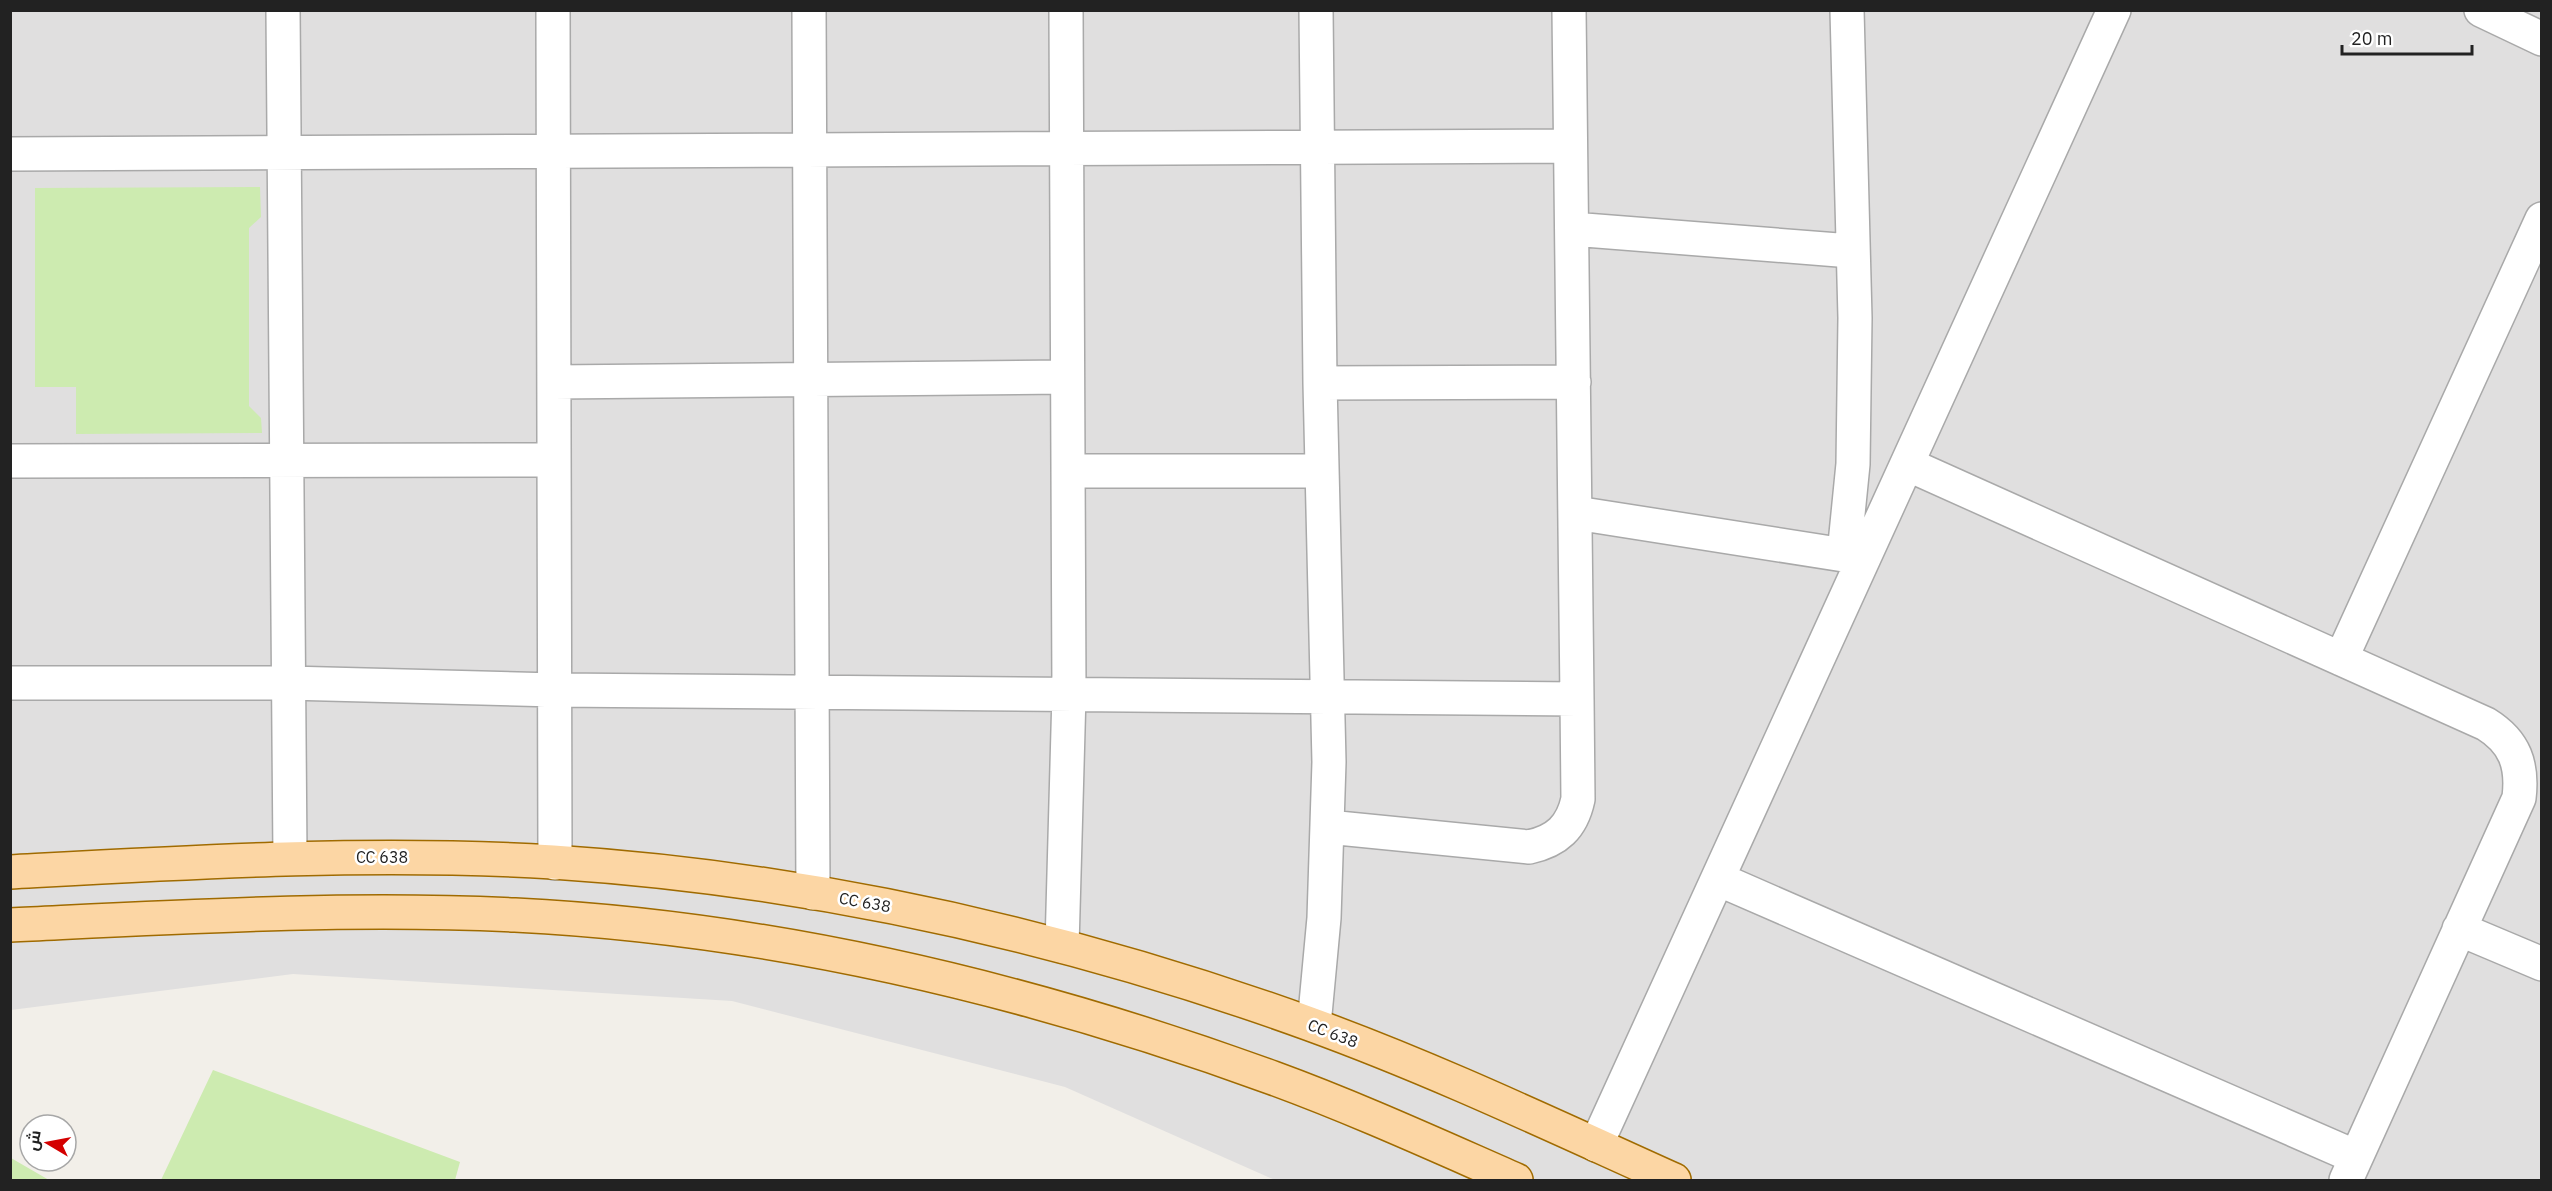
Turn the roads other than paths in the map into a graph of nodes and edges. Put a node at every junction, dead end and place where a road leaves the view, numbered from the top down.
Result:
1 (283, 10) edge
2 (553, 10) edge
3 (809, 10) edge
4 (1066, 10) edge
5 (1316, 10) edge
6 (1569, 10) edge
7 (1847, 10) edge
8 (2114, 10) edge
9 (2493, 13) edge
10 (2541, 39) edge
11 (1570, 146) junction
12 (1318, 147) junction
13 (809, 149) junction
14 (553, 151) junction
15 (1067, 151) junction
16 (284, 152) junction
17 (10, 154) edge
18 (2541, 219) edge
19 (1572, 229) junction
20 (1851, 251) junction
21 (1067, 377) junction
22 (811, 379) junction
23 (554, 382) junction
24 (1574, 382) junction
25 (1320, 383) junction
26 (286, 460) junction
27 (554, 460) junction
28 (10, 461) edge
29 (1907, 464) junction
30 (1068, 471) junction
31 (1322, 471) junction
32 (1576, 513) junction
33 (1853, 556) junction
34 (2341, 659) junction
35 (10, 683) edge
36 (288, 683) junction
37 (555, 690) junction
38 (812, 692) junction
39 (1069, 694) junction
40 (1329, 697) junction
41 (1577, 699) junction
42 (1328, 827) junction
43 (290, 857) junction
44 (555, 862) junction
45 (10, 872) edge
46 (1718, 879) junction
47 (813, 893) junction
48 (10, 925) edge
49 (2459, 929) junction
50 (1062, 946) junction
51 (2541, 964) edge
52 (1314, 1025) junction
53 (1596, 1145) junction
54 (2351, 1169) edge
55 (1516, 1180) edge
56 (1674, 1180) edge

1 - 16 street
2 - 14 street
3 - 13 street
4 - 15 street
5 - 12 street
6 - 11 street
7 - 20 street
8 - 29 street
9 - 10 street
11 - 12 street
11 - 19 street
12 - 15 street
12 - 25 street
13 - 14 street
13 - 15 street
13 - 22 street
14 - 16 street
14 - 23 street
15 - 21 street
16 - 17 street
16 - 26 street
18 - 34 street
19 - 20 street
19 - 24 street
20 - 33 street
21 - 22 street
21 - 30 street
22 - 23 street
22 - 38 street
23 - 27 street
24 - 25 street
24 - 32 street
25 - 31 street
26 - 27 street
26 - 28 street
26 - 36 street
27 - 37 street
29 - 33 street
29 - 34 street
30 - 31 street
30 - 39 street
31 - 40 street
32 - 33 street
32 - 41 street
33 - 46 street
34 - 49 street
35 - 36 street
36 - 37 street
36 - 43 street
37 - 38 street
37 - 44 street
38 - 39 street
38 - 47 street
39 - 40 street
39 - 50 street
40 - 41 street
40 - 42 street
41 - 42 street
42 - 52 street
43 - 44 main road, CC 638 / CC 638
43 - 45 main road, CC 638 / CC 638
44 - 47 main road, CC 638 / CC 638
46 - 53 street
46 - 54 street
47 - 50 main road, CC 638 / CC 638
48 - 55 main road
49 - 51 street
49 - 54 street
50 - 52 main road, CC 638 / CC 638
52 - 53 main road, CC 638 / CC 638
53 - 56 main road, CC 638 / CC 638

